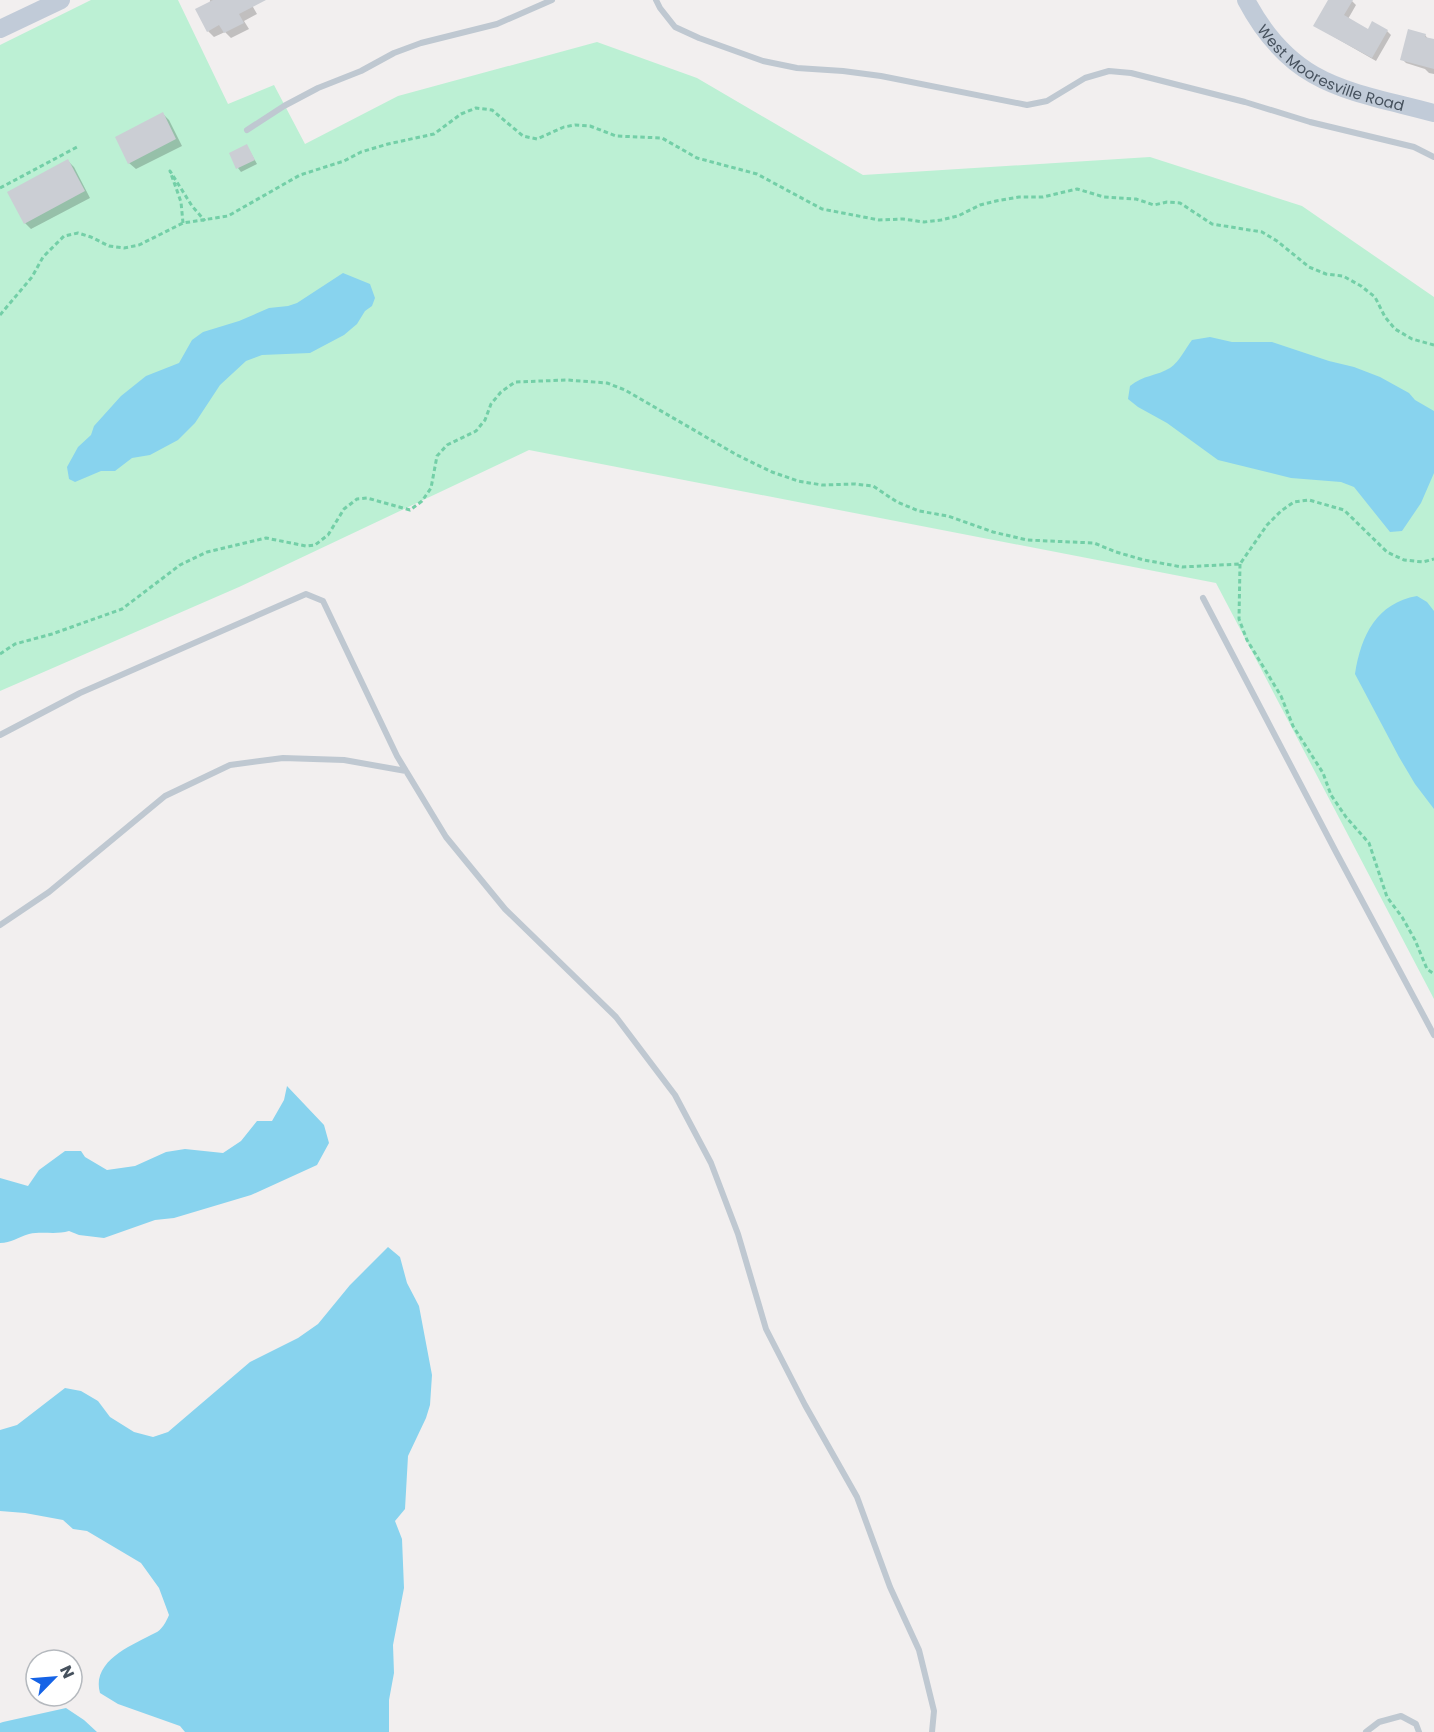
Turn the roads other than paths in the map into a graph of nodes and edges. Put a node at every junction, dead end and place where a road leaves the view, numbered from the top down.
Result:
1 (62, 0) edge
2 (552, 0) edge
3 (656, 0) edge
4 (1246, 0) edge
5 (0, 29) edge
6 (1434, 113) edge
7 (247, 130) dead end
8 (1434, 157) edge
9 (1203, 597) dead end
10 (0, 735) edge
11 (406, 771) junction
12 (0, 925) edge
13 (1434, 1035) edge
14 (932, 1732) edge
15 (1366, 1732) edge
16 (1419, 1732) edge

1 - 5 main road
2 - 7 lane
3 - 8 lane
4 - 6 main road, West Mooresville Road
9 - 13 lane
10 - 11 lane
11 - 12 lane
11 - 14 lane
15 - 16 lane

